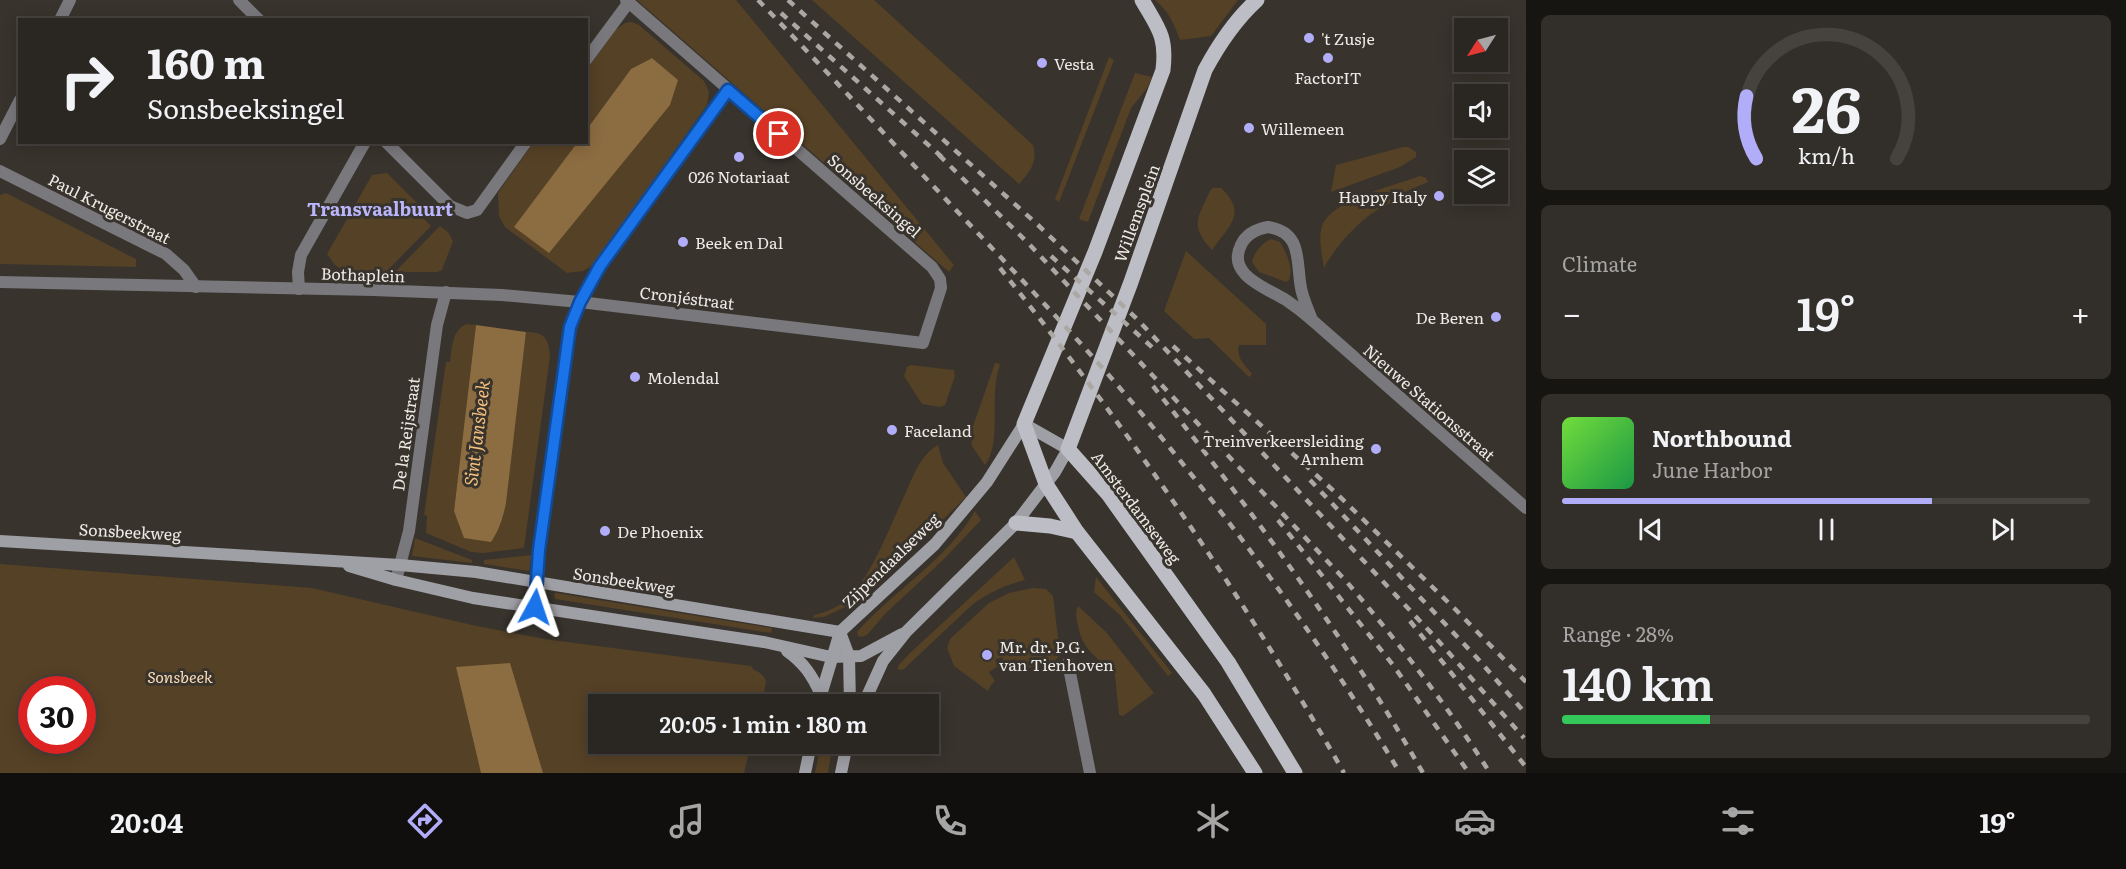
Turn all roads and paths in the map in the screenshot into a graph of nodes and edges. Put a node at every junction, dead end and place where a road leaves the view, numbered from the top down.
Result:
1 (70, 0) edge
2 (239, 0) edge
3 (1142, 0) edge
4 (1257, 0) edge
5 (628, 1) edge
6 (61, 18) edge
7 (257, 18) edge
8 (588, 57) edge
9 (728, 90) junction
10 (18, 104) edge
11 (0, 139) edge
12 (364, 144) edge
13 (388, 144) edge
14 (525, 144) edge
15 (0, 171) edge
16 (0, 282) edge
17 (196, 287) junction
18 (299, 289) junction
19 (446, 292) junction
20 (580, 302) junction
21 (1312, 320) junction
22 (923, 343) joint
23 (1024, 424) junction
24 (1068, 449) junction
25 (1046, 484) junction
26 (1526, 508) edge
27 (1016, 523) junction
28 (1077, 532) junction
29 (0, 541) edge
30 (329, 560) junction
31 (400, 565) junction
32 (396, 580) junction
33 (537, 583) junction
34 (535, 607) junction
35 (840, 632) junction
36 (906, 632) junction
37 (781, 646) junction
38 (855, 656) junction
39 (831, 657) junction
40 (1068, 663) dead end
41 (818, 694) edge
42 (822, 694) edge
43 (850, 694) edge
44 (868, 694) edge
45 (809, 754) edge
46 (845, 754) edge
47 (805, 773) edge
48 (841, 773) edge
49 (1090, 773) edge
50 (1255, 773) edge
51 (1295, 773) edge

1 - 6 street
2 - 7 street
3 - 23 main road, Willemsplein
4 - 24 main road, Willemsplein
5 - 8 street
5 - 9 street, Sonsbeeksingel
9 - 20 street
9 - 22 street, Sonsbeeksingel
10 - 11 street
12 - 18 street, Bothaplein
13 - 14 street
15 - 17 street, Paul Krugerstraat
16 - 17 street
17 - 18 street
18 - 19 street, Bothaplein
19 - 20 street, Cronjéstraat
19 - 31 street, De la Reijstraat
20 - 22 street, Cronjéstraat
20 - 33 street
21 - 21 street, Nieuwe Stationsstraat
21 - 26 street, Nieuwe Stationsstraat
23 - 24 main road, Amsterdamseweg
23 - 25 main road
23 - 35 main road, Zijpendaalseweg
24 - 25 main road
24 - 51 main road, Amsterdamseweg
25 - 27 main road
25 - 28 main road
27 - 28 main road
27 - 36 main road
28 - 50 main road
29 - 30 main road, Sonsbeekweg
30 - 31 main road, Sonsbeekweg
30 - 32 main road, Sonsbeekweg
31 - 32 street, De la Reijstraat
31 - 33 main road, Sonsbeekweg
32 - 34 main road, Sonsbeekweg
33 - 34 street
33 - 35 main road, Sonsbeekweg
34 - 37 main road, Sonsbeekweg
35 - 38 main road, Zijpendaalseweg
35 - 39 main road, Zijpendaalseweg
36 - 38 main road
36 - 44 main road
37 - 39 main road, Sonsbeekweg
37 - 41 main road, Sonsbeekweg
38 - 39 main road, Sonsbeekweg
38 - 43 main road, Zijpendaalseweg
39 - 42 main road, Zijpendaalseweg
40 - 49 street
45 - 47 main road
46 - 48 main road

